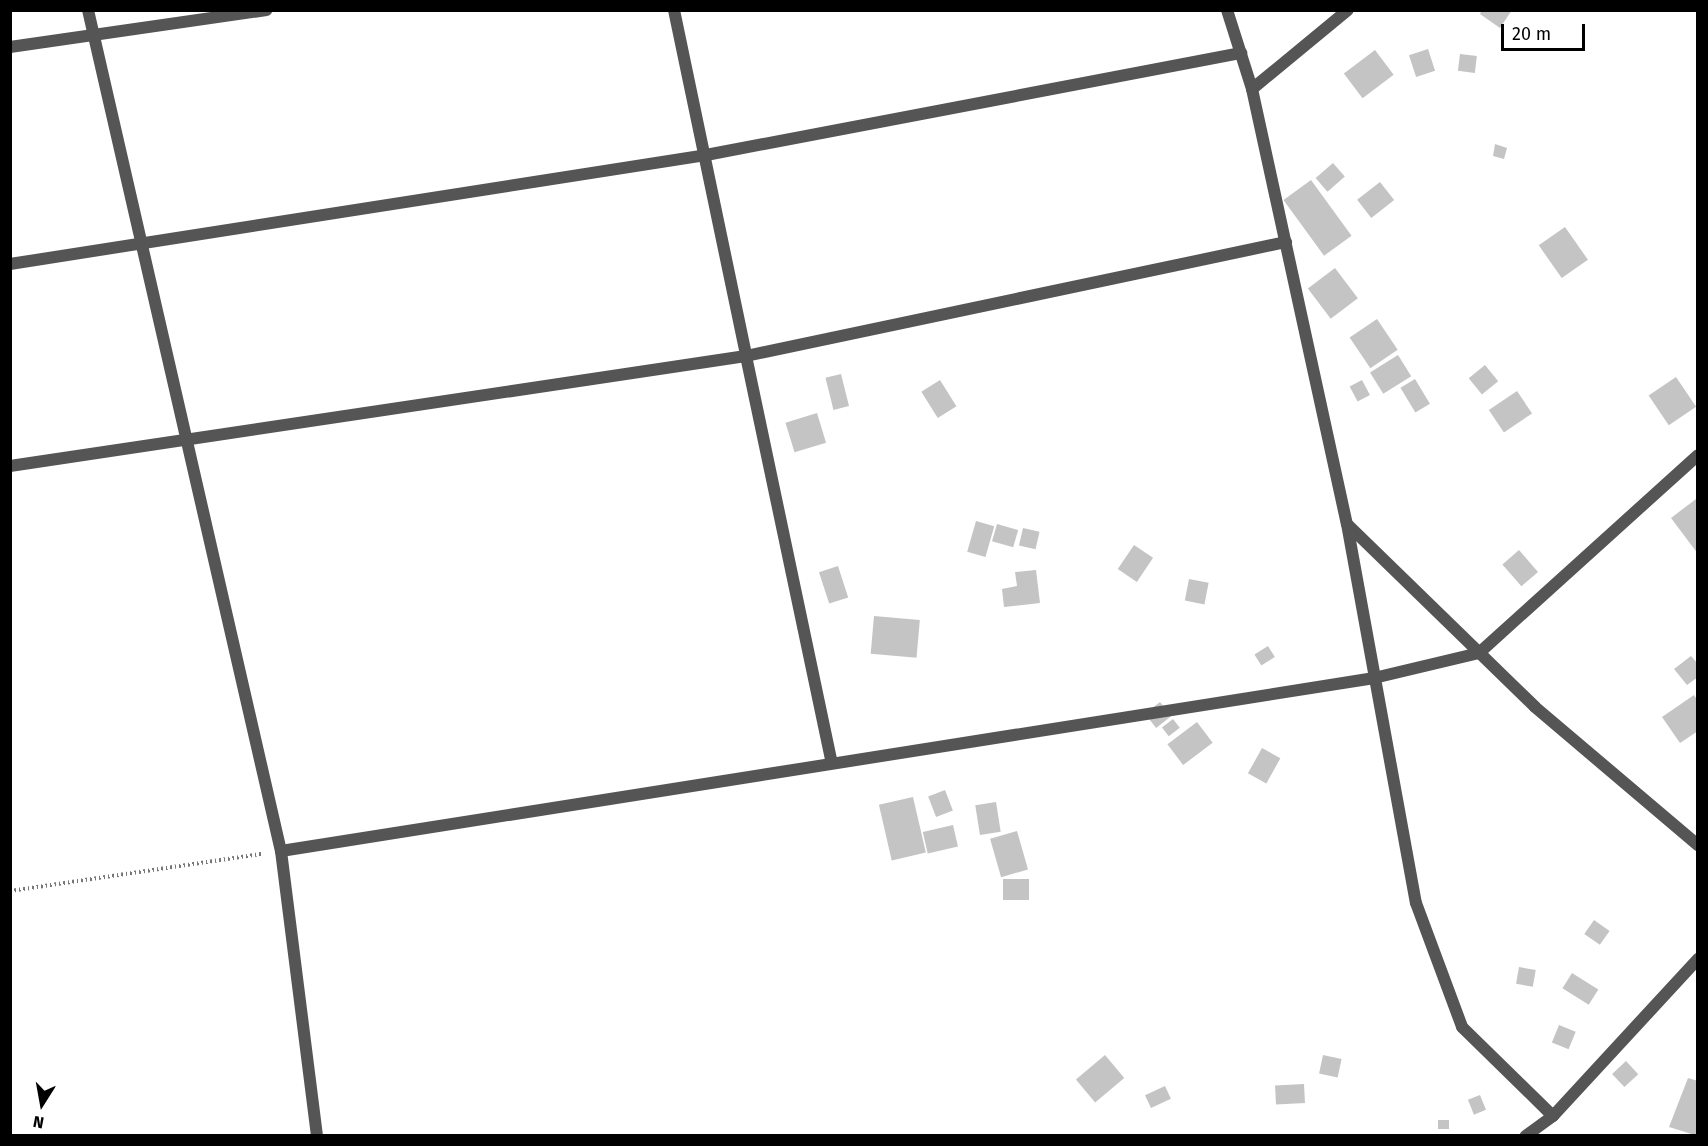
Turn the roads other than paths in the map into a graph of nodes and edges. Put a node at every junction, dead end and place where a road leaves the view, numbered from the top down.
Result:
1 (88, 10) edge
2 (266, 10) edge
3 (674, 10) edge
4 (1227, 10) edge
5 (1348, 10) edge
6 (94, 35) junction
7 (10, 47) edge
8 (1241, 53) junction
9 (1252, 89) junction
10 (706, 155) junction
11 (140, 242) junction
12 (1286, 242) junction
13 (10, 264) edge
14 (746, 356) junction
15 (183, 437) junction
16 (1698, 455) edge
17 (10, 466) edge
18 (1347, 524) junction
19 (1479, 653) junction
20 (1374, 678) junction
21 (832, 763) junction
22 (1698, 845) edge
23 (281, 851) junction
24 (1698, 959) edge
25 (1553, 1116) junction
26 (317, 1136) edge
27 (1525, 1136) edge

1 - 6 street
2 - 6 street
3 - 10 street
4 - 8 street
5 - 9 street
6 - 7 street
6 - 11 street
8 - 9 street
8 - 10 street
9 - 12 street
10 - 11 street
10 - 14 street
11 - 13 street
11 - 15 street
12 - 14 street
12 - 18 street
14 - 15 street
14 - 21 street
15 - 17 street
15 - 23 street
16 - 19 street
18 - 19 street
18 - 20 street
19 - 20 street
19 - 22 street
20 - 21 street
20 - 25 street
21 - 23 street
23 - 26 street
24 - 25 street
25 - 27 street

